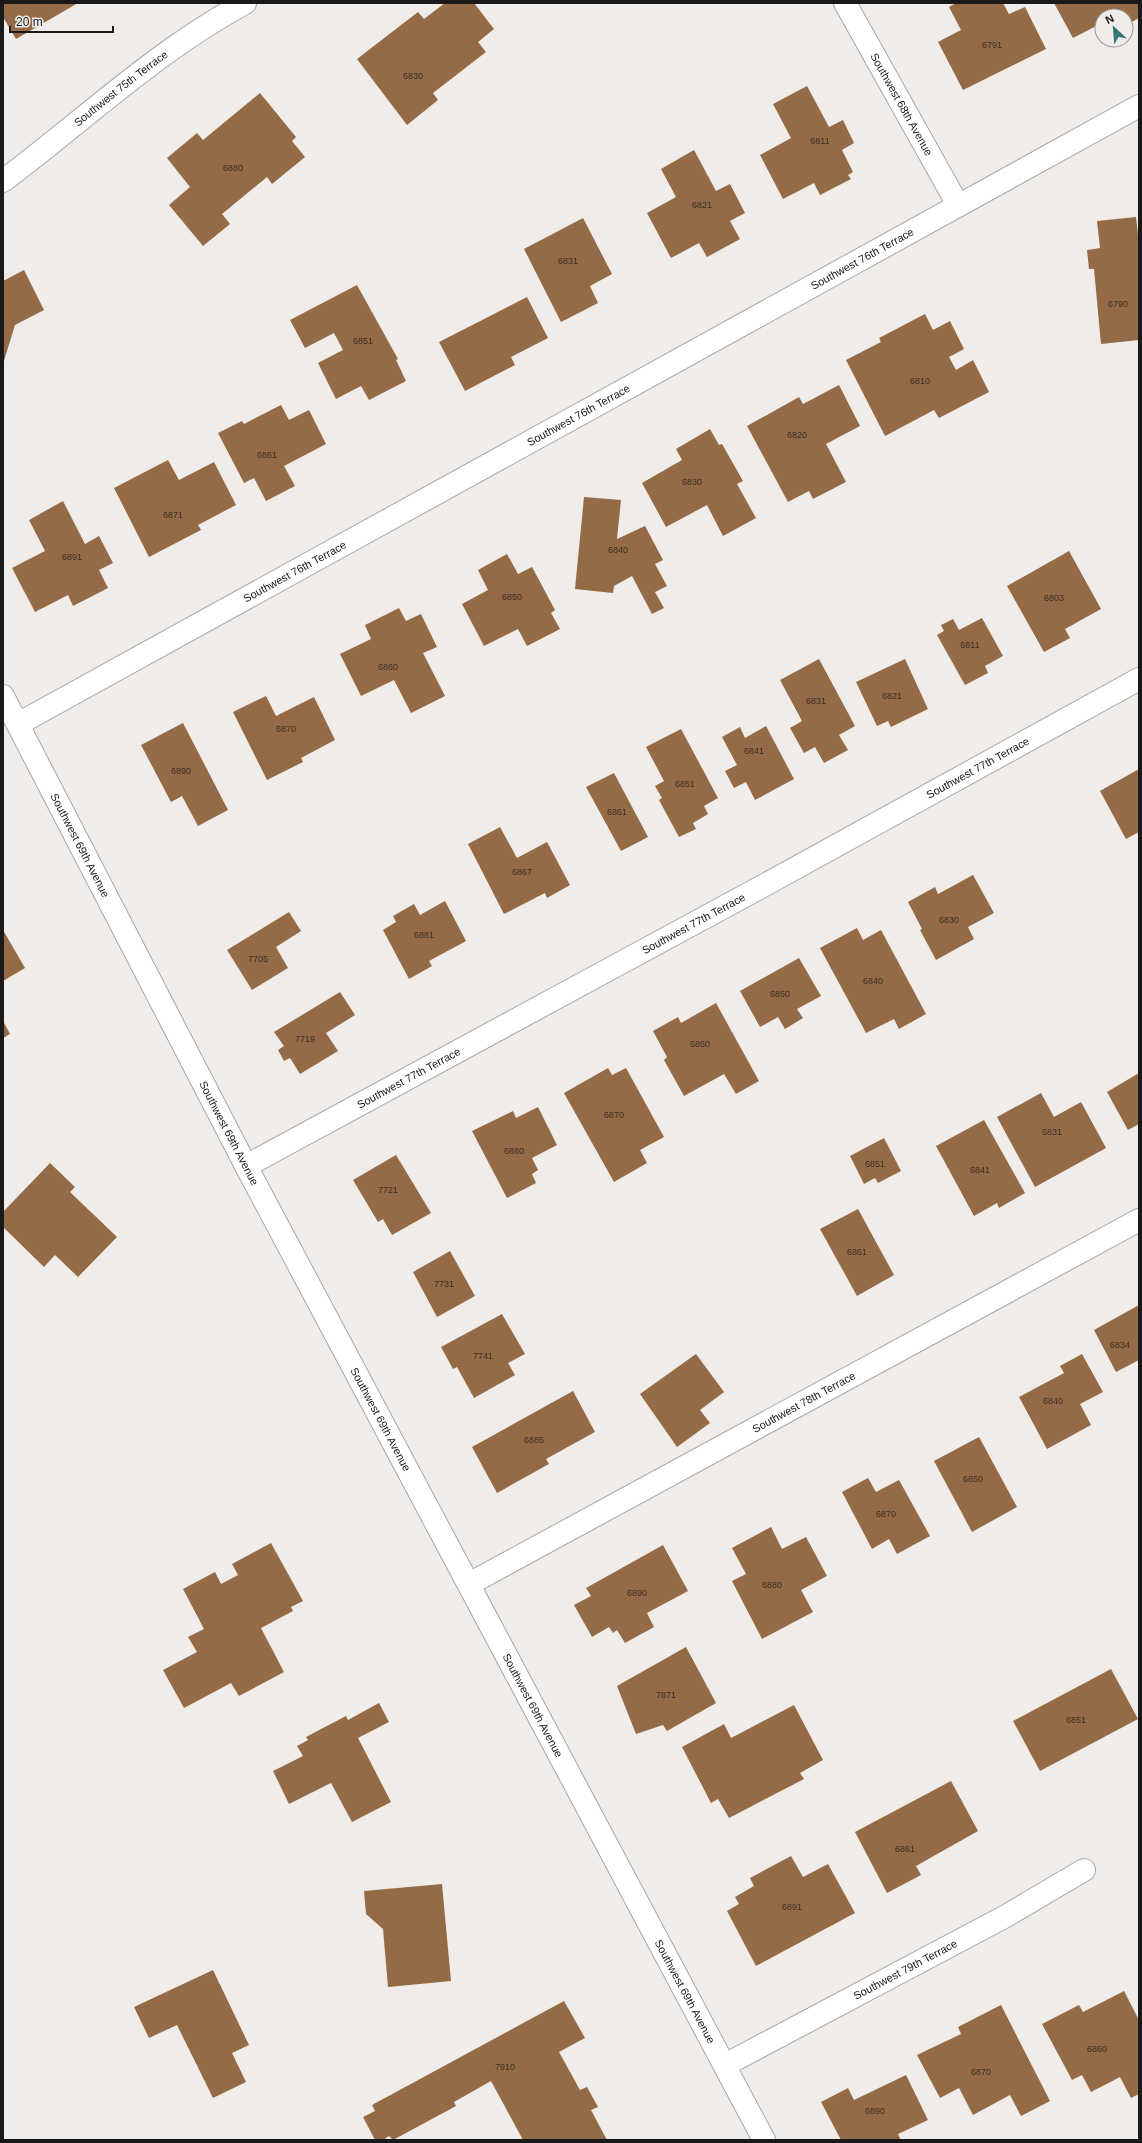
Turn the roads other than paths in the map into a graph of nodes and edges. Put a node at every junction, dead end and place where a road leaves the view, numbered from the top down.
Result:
1 (244, 3) edge
2 (845, 3) edge
3 (1139, 106) edge
4 (3, 182) edge
5 (958, 205) junction
6 (1139, 680) edge
7 (3, 696) edge
8 (18, 724) junction
9 (246, 1166) junction
10 (1139, 1220) edge
11 (469, 1584) junction
12 (1084, 1870) dead end
13 (725, 2065) junction
14 (764, 2140) edge

1 - 4 street, Southwest 75th Terrace
2 - 5 street, Southwest 68th Avenue
3 - 5 street, Southwest 76th Terrace
5 - 8 street, Southwest 76th Terrace
6 - 9 street, Southwest 77th Terrace
7 - 8 street, Southwest 69th Avenue
8 - 9 street, Southwest 69th Avenue
9 - 11 street, Southwest 69th Avenue
10 - 11 street, Southwest 78th Terrace
11 - 13 street, Southwest 69th Avenue
12 - 13 street, Southwest 79th Terrace
13 - 14 street, Southwest 69th Avenue

